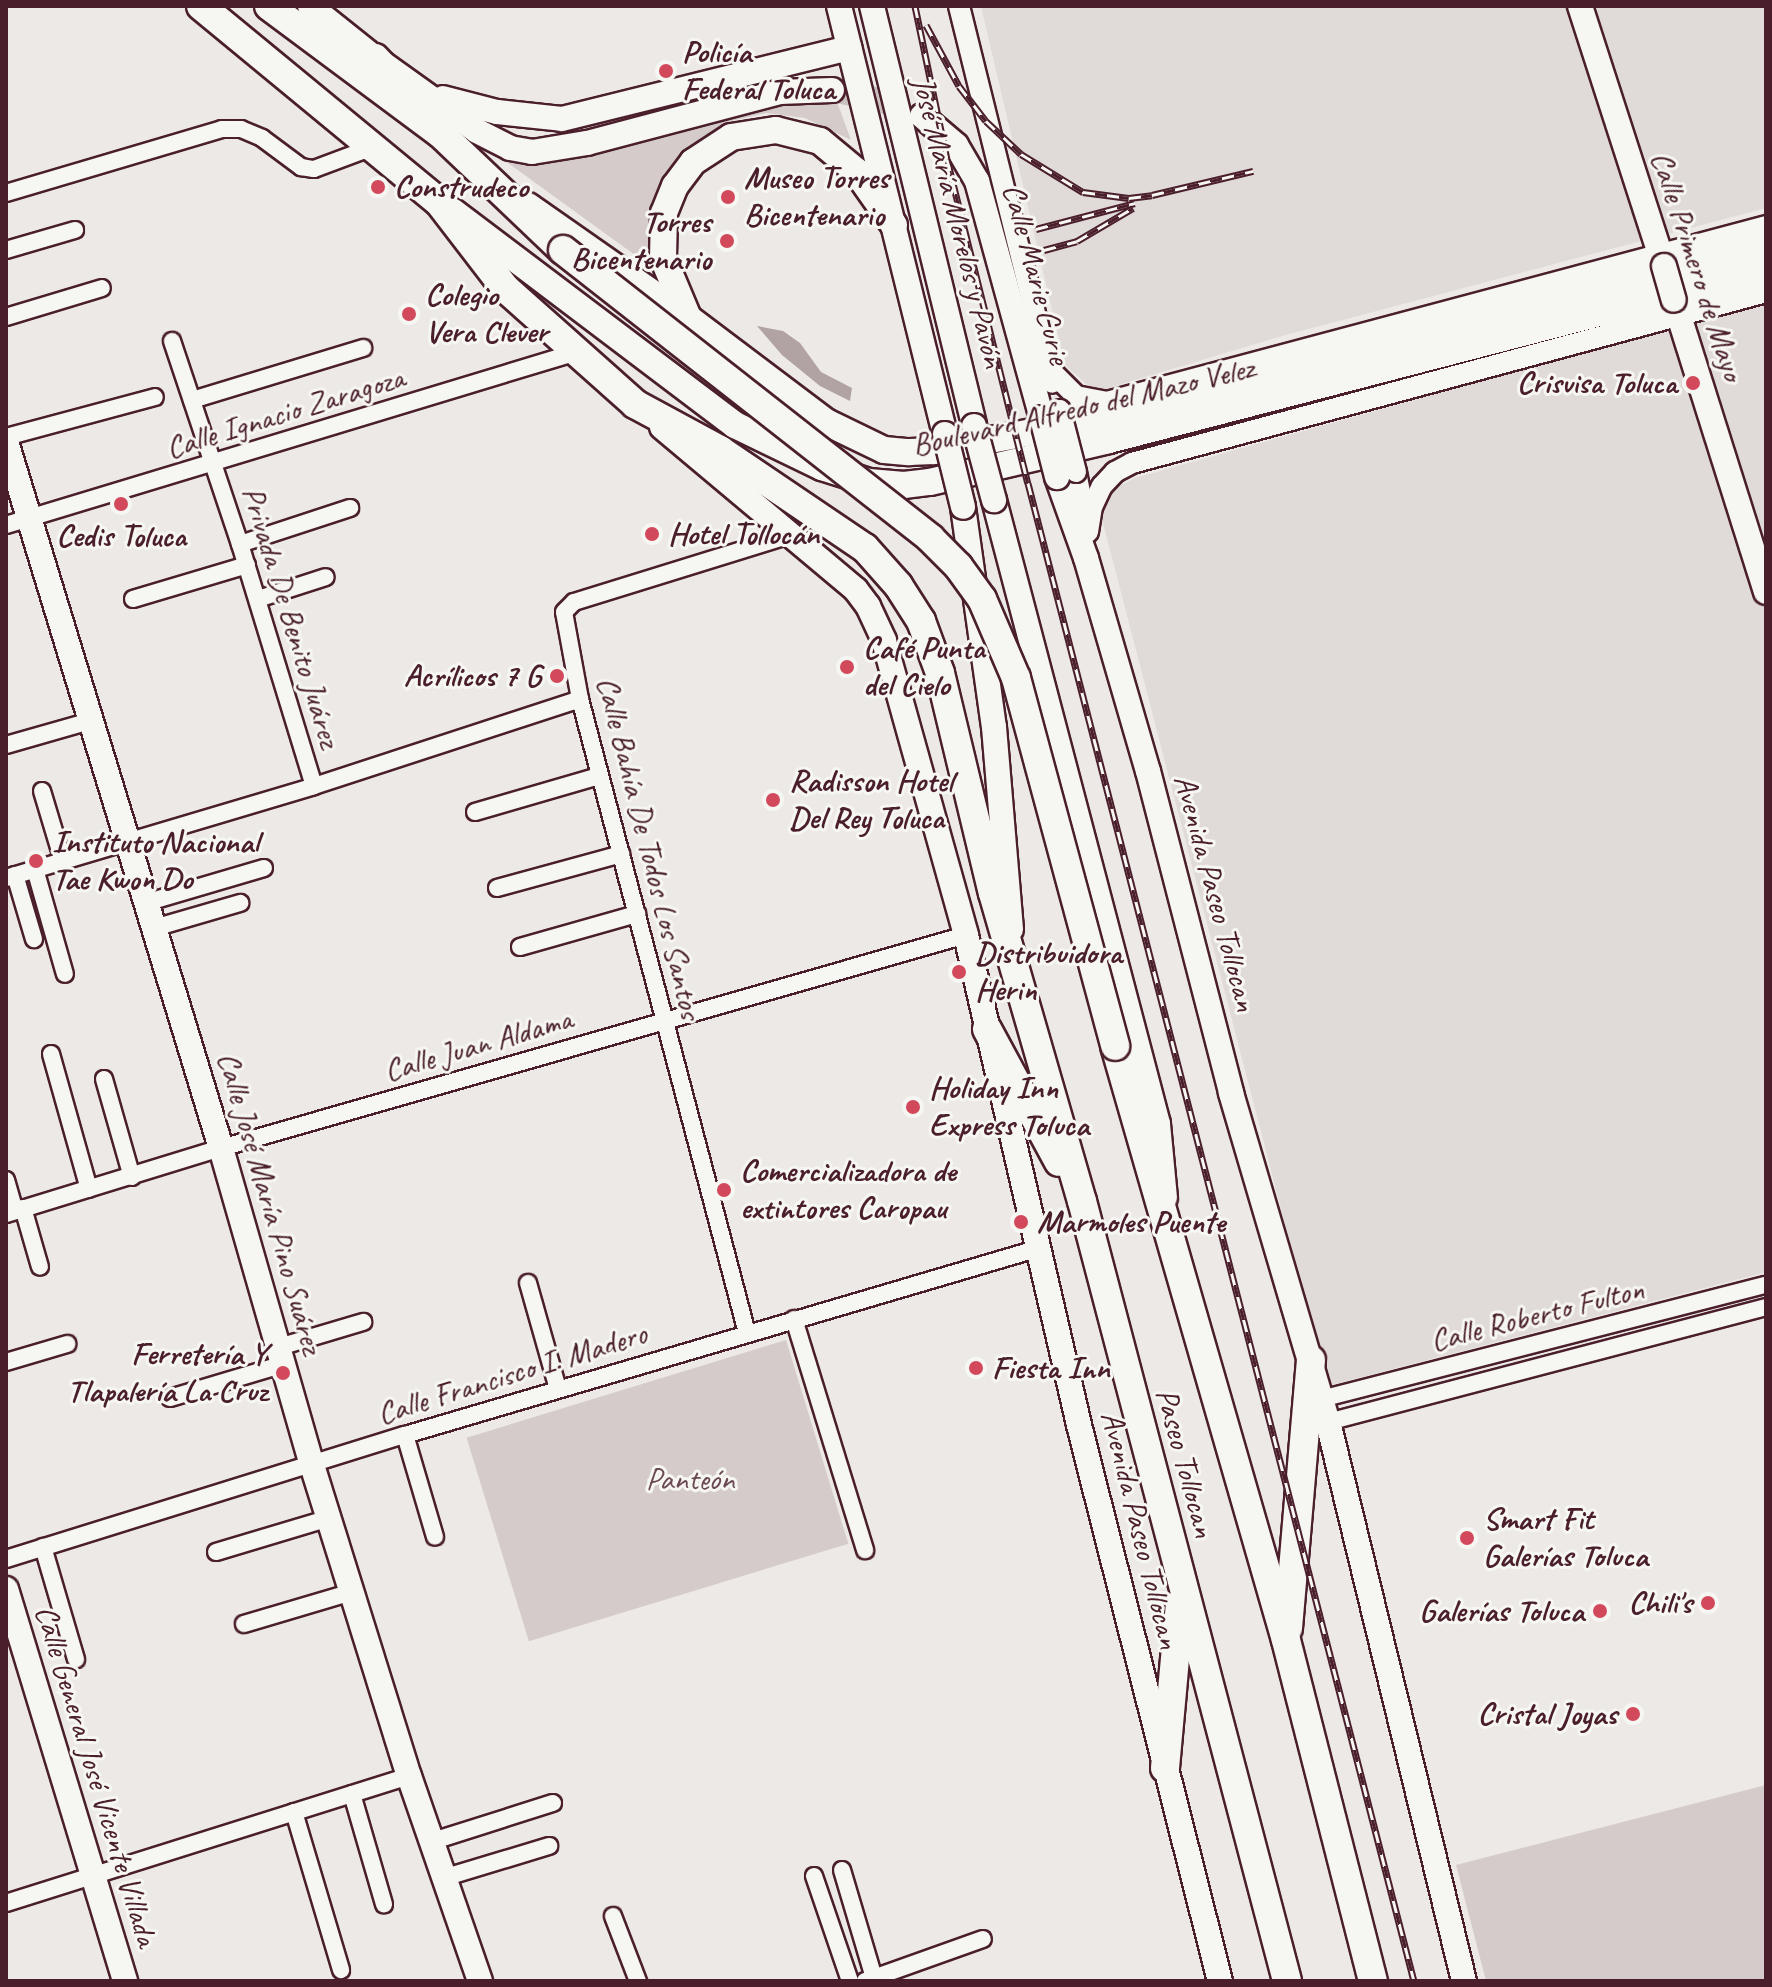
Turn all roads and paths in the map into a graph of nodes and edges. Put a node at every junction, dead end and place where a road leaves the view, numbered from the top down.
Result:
1 (201, 6) edge
2 (269, 6) edge
3 (310, 6) edge
4 (839, 6) edge
5 (872, 6) edge
6 (959, 6) edge
7 (1580, 6) edge
8 (849, 48) junction
9 (375, 58) junction
10 (832, 90) tunnel mouth
11 (425, 92) junction
12 (922, 116) tunnel mouth
13 (441, 134) junction
14 (370, 148) junction
15 (499, 187) junction
16 (6, 193) edge
17 (439, 202) junction
18 (894, 225) junction
19 (1766, 226) edge
20 (75, 230) dead end
21 (1766, 245) edge
22 (6, 250) edge
23 (1662, 261) junction
24 (1766, 270) edge
25 (102, 288) dead end
26 (1766, 292) edge
27 (1676, 307) junction
28 (6, 317) edge
29 (688, 318) junction
30 (172, 341) dead end
31 (363, 348) dead end
32 (580, 351) junction
33 (1049, 369) junction
34 (155, 397) dead end
35 (192, 400) junction
36 (635, 404) junction
37 (1051, 414) junction
38 (6, 439) edge
39 (215, 464) junction
40 (1066, 475) junction
41 (350, 508) dead end
42 (31, 518) junction
43 (6, 525) edge
44 (1088, 532) junction
45 (793, 534) junction
46 (240, 544) junction
47 (1086, 558) junction
48 (247, 565) junction
49 (326, 577) dead end
50 (1766, 592) edge
51 (133, 599) dead end
52 (258, 599) junction
53 (580, 699) junction
54 (90, 721) junction
55 (6, 745) edge
56 (599, 776) junction
57 (314, 786) junction
58 (42, 791) dead end
59 (475, 812) dead end
60 (127, 840) junction
61 (621, 854) junction
62 (63, 861) junction
63 (264, 868) dead end
64 (35, 869) junction
65 (10, 876) edge
66 (497, 888) dead end
67 (145, 903) junction
68 (240, 903) dead end
69 (637, 914) junction
70 (154, 928) junction
71 (966, 935) junction
72 (34, 939) dead end
73 (520, 947) dead end
74 (1013, 964) junction
75 (65, 974) dead end
76 (664, 1021) junction
77 (987, 1029) junction
78 (51, 1054) dead end
79 (104, 1079) dead end
80 (221, 1148) junction
81 (132, 1177) junction
82 (6, 1180) edge
83 (89, 1189) junction
84 (1082, 1201) junction
85 (1165, 1209) junction
86 (15, 1211) edge
87 (1036, 1249) junction
88 (40, 1267) dead end
89 (528, 1283) dead end
90 (1766, 1285) edge
91 (1766, 1307) edge
92 (794, 1319) junction
93 (363, 1322) dead end
94 (747, 1333) junction
95 (67, 1344) dead end
96 (282, 1356) junction
97 (1311, 1360) junction
98 (6, 1362) edge
99 (558, 1389) junction
100 (170, 1398) dead end
101 (1324, 1411) junction
102 (405, 1435) junction
103 (312, 1465) junction
104 (329, 1518) junction
105 (435, 1537) dead end
106 (43, 1547) junction
107 (865, 1550) dead end
108 (216, 1552) dead end
109 (6, 1559) edge
110 (1181, 1583) junction
111 (6, 1589) edge
112 (352, 1592) junction
113 (244, 1624) dead end
114 (1286, 1640) junction
115 (76, 1659) dead end
116 (1165, 1768) junction
117 (409, 1776) junction
118 (352, 1794) junction
119 (553, 1803) dead end
120 (294, 1812) junction
121 (430, 1842) junction
122 (549, 1846) dead end
123 (842, 1870) dead end
124 (91, 1876) junction
125 (814, 1876) dead end
126 (443, 1878) junction
127 (6, 1903) edge
128 (384, 1904) dead end
129 (613, 1916) dead end
130 (983, 1939) dead end
131 (341, 1970) dead end
132 (870, 1980) edge
133 (125, 1981) edge
134 (480, 1981) edge
135 (638, 1981) edge
136 (850, 1981) edge
137 (1220, 1981) edge
138 (1287, 1981) edge
139 (1373, 1981) edge
140 (1464, 1981) edge

1 - 14 highway, Avenida Paseo Tollocan
2 - 13 highway
3 - 9 main road
4 - 8 main road, José María Morelos y Pavón
5 - 85 main road, José María Morelos y Pavón, bridge
6 - 33 street
7 - 23 main road, Calle Primero de Mayo
8 - 11 main road
8 - 18 main road, José María Morelos y Pavón
9 - 11 main road
9 - 13 highway
10 - 11 main road
12 - 37 main road, Calle Marie Curie
13 - 15 highway
14 - 16 street
14 - 17 highway, Avenida Paseo Tollocan
15 - 29 main road, Boulevard Alfredo del Mazo Velez
15 - 85 highway, bridge
17 - 24 main road, Boulevard Alfredo del Mazo Velez
17 - 32 highway, Avenida Paseo Tollocan
18 - 29 main road
18 - 74 main road, José María Morelos y Pavón, bridge
19 - 23 street, Boulevard Alfredo del Mazo Velez
20 - 22 street
21 - 29 main road, Boulevard Alfredo del Mazo Velez
23 - 27 main road, Calle Primero de Mayo, bridge
23 - 33 street, Boulevard Alfredo del Mazo Velez
25 - 28 street
26 - 27 street, Boulevard Alfredo del Mazo Velez
27 - 44 street, Boulevard Alfredo del Mazo Velez
27 - 50 main road, Calle Primero de Mayo
30 - 35 street, Privada De Benito Juárez
31 - 35 street
32 - 36 highway, Avenida Paseo Tollocan
32 - 39 street, Calle Ignacio Zaragoza
33 - 37 street
34 - 38 street
35 - 39 street, Privada De Benito Juárez
36 - 45 main road, Avenida Paseo Tollocan
36 - 74 highway, Avenida Paseo Tollocan
37 - 40 main road, Calle Marie Curie, bridge
38 - 42 main road, Calle José María Pino Suárez
39 - 42 street, Calle Ignacio Zaragoza
39 - 46 street, Privada De Benito Juárez
40 - 44 street, Avenida Paseo Tollocan
40 - 47 main road, Calle Marie Curie
41 - 46 street
42 - 43 street, Calle Ignacio Zaragoza
42 - 54 main road, Calle José María Pino Suárez
44 - 47 street, Avenida Paseo Tollocan
45 - 53 street, Calle Bahía De Todos Los Santos
45 - 71 main road, Avenida Paseo Tollocan
46 - 48 street, Privada De Benito Juárez
47 - 97 main road, Avenida Paseo Tollocan
48 - 51 street
48 - 52 street, Privada De Benito Juárez
49 - 52 street
52 - 57 street, Privada De Benito Juárez
53 - 56 street, Calle Bahía De Todos Los Santos
53 - 57 street
54 - 55 street
54 - 60 main road, Calle José María Pino Suárez
56 - 59 street
56 - 61 street, Calle Bahía De Todos Los Santos
57 - 60 street
58 - 62 street
60 - 62 street
60 - 67 main road, Calle José María Pino Suárez
61 - 66 street
61 - 69 street, Calle Bahía De Todos Los Santos
62 - 64 street
63 - 67 street
64 - 65 street
64 - 75 street
65 - 72 street
67 - 70 main road, Calle José María Pino Suárez
68 - 70 street
69 - 73 street
69 - 76 street, Calle Bahía De Todos Los Santos
70 - 80 main road, Calle José María Pino Suárez
71 - 76 street, Calle Juan Aldama
71 - 77 main road, Avenida Paseo Tollocan
74 - 84 highway, Paseo Tollocan
76 - 80 street, Calle Juan Aldama
76 - 94 street, Calle Bahía De Todos Los Santos
77 - 84 highway
77 - 87 main road, Avenida Paseo Tollocan
78 - 83 street
79 - 81 street
80 - 81 street, Calle Juan Aldama
80 - 96 main road, Calle José María Pino Suárez
81 - 83 street, Calle Juan Aldama
82 - 86 street
83 - 86 street, Calle Juan Aldama
84 - 110 highway, Paseo Tollocan
85 - 114 highway, Paseo Tollocan
86 - 88 street
87 - 92 street, Calle Francisco I. Madero
87 - 116 main road, Avenida Paseo Tollocan
89 - 99 street
90 - 101 street, Calle Roberto Fulton
91 - 101 street, Calle Roberto Fulton
92 - 94 street, Calle Francisco I. Madero
92 - 107 street
93 - 96 street
94 - 99 street, Calle Francisco I. Madero
95 - 98 street
96 - 100 street
96 - 103 main road, Calle José María Pino Suárez
97 - 101 main road, Avenida Paseo Tollocan
97 - 114 highway
99 - 102 street, Calle Francisco I. Madero
101 - 140 main road, Avenida Paseo Tollocan
102 - 103 street, Calle Francisco I. Madero
102 - 105 street
103 - 104 main road, Calle José María Pino Suárez
103 - 106 street, Calle Francisco I. Madero
104 - 108 street
104 - 112 main road, Calle José María Pino Suárez
106 - 109 street, Calle Francisco I. Madero
106 - 115 street
110 - 116 highway
110 - 138 highway, Paseo Tollocan
111 - 124 main road, Calle General José Vicente Villada
112 - 113 street
112 - 117 main road, Calle José María Pino Suárez
114 - 139 highway, Paseo Tollocan
116 - 137 main road, Avenida Paseo Tollocan
117 - 118 street
117 - 121 main road, Calle José María Pino Suárez
118 - 120 street
118 - 128 street
119 - 121 street
120 - 124 street
120 - 131 street
121 - 126 main road, Calle José María Pino Suárez
122 - 126 street
123 - 132 street
124 - 127 street
124 - 133 main road, Calle General José Vicente Villada
125 - 136 street
126 - 134 main road, Calle José María Pino Suárez
129 - 135 street
130 - 132 street

